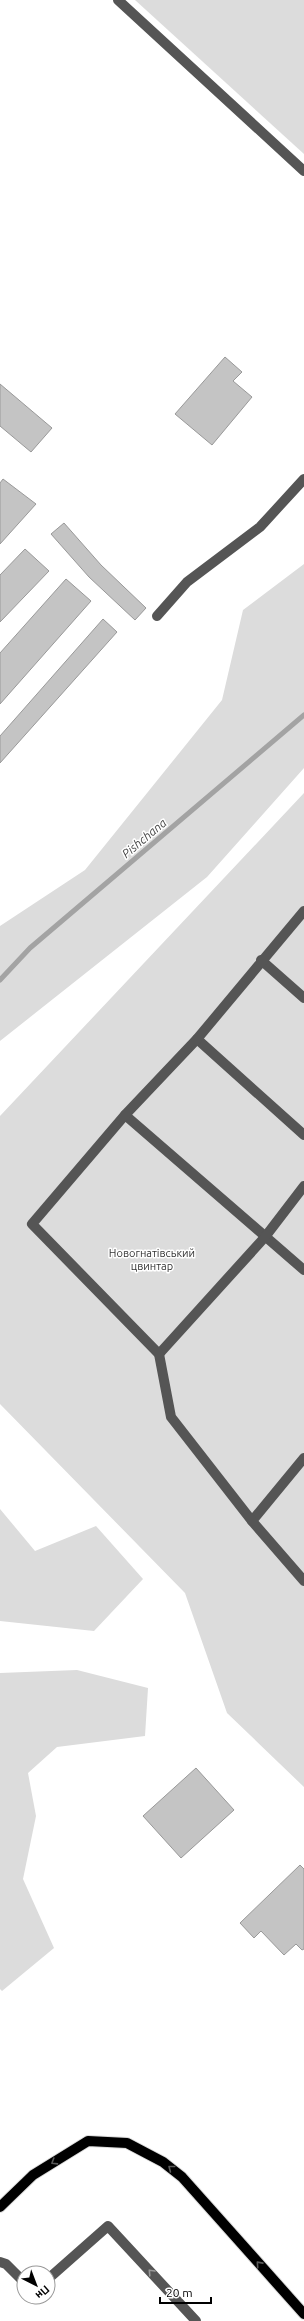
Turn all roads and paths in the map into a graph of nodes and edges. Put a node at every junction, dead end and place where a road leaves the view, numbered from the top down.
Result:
1 (118, 0) edge
2 (304, 171) edge
3 (304, 479) edge
4 (157, 616) dead end
5 (304, 911) edge
6 (262, 960) junction
7 (304, 998) edge
8 (197, 1039) junction
9 (125, 1114) junction
10 (304, 1135) edge
11 (304, 1186) edge
12 (265, 1237) junction
13 (304, 1270) edge
14 (159, 1354) junction
15 (304, 1458) edge
16 (252, 1521) junction
17 (304, 1582) edge
18 (0, 2207) edge
19 (0, 2262) edge
20 (56, 2272) edge
21 (16, 2274) edge
22 (304, 2314) edge
23 (196, 2321) edge

1 - 2 street
3 - 4 street
5 - 6 street
6 - 7 street
6 - 8 street
8 - 9 street
8 - 10 street
9 - 12 street
9 - 14 street
11 - 12 street
12 - 13 street
12 - 14 street
14 - 16 street
15 - 16 street
16 - 17 street
22 -> 18 main road
19 - 21 street
23 -> 20 street

